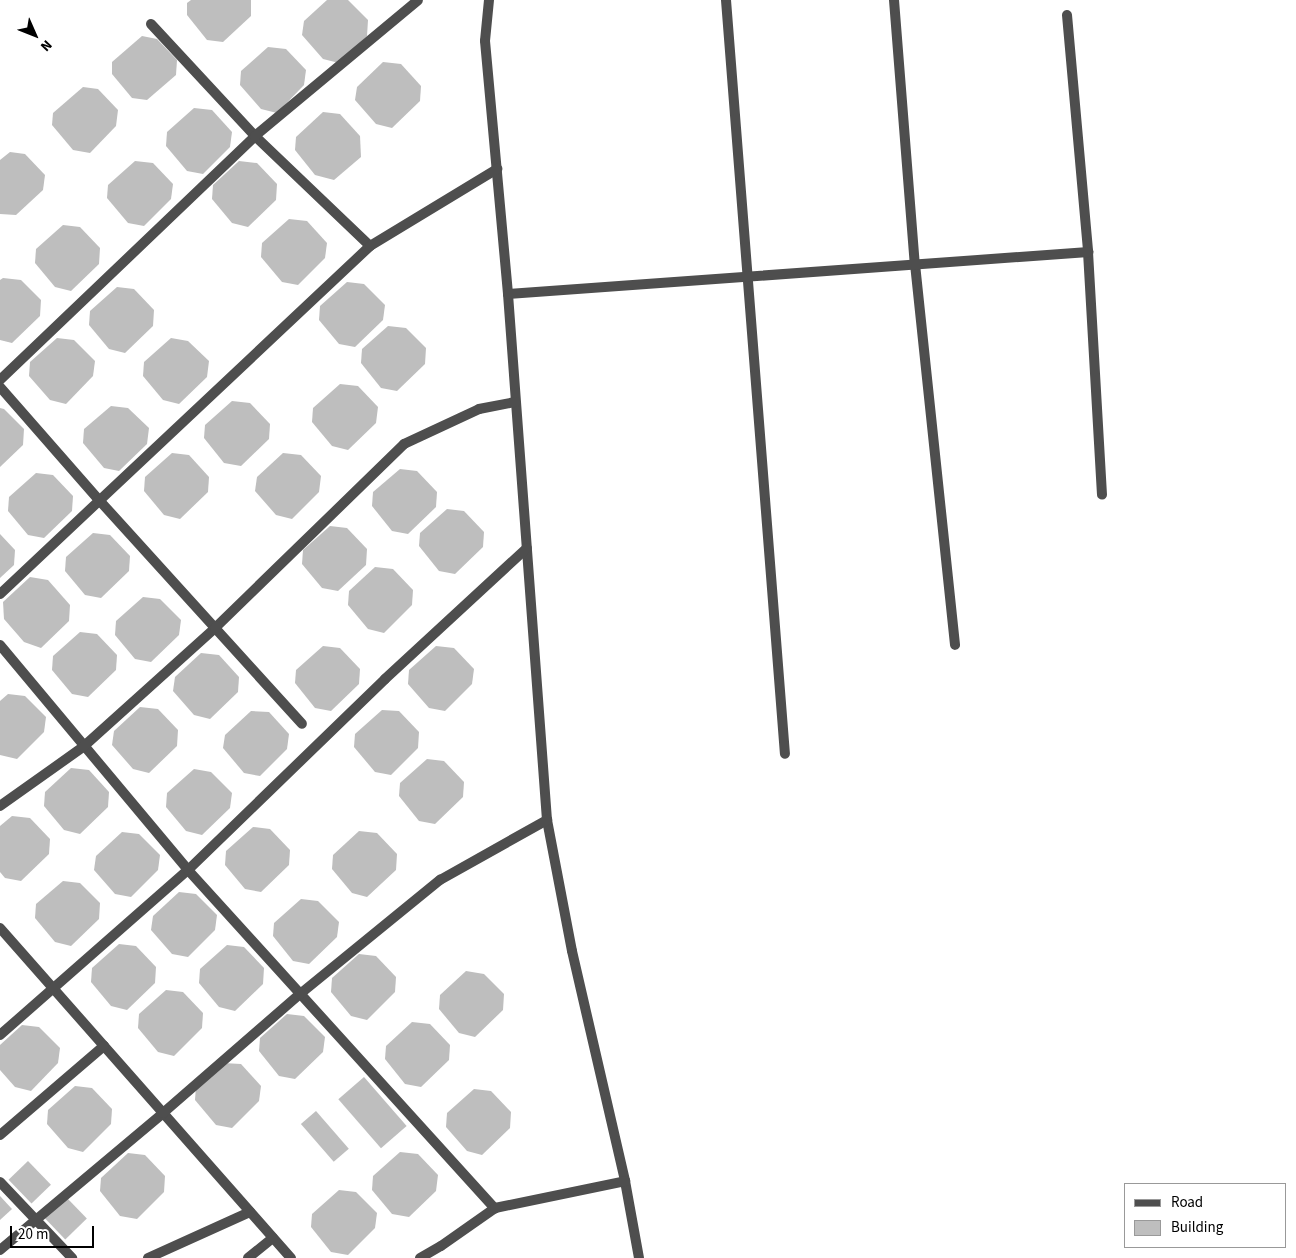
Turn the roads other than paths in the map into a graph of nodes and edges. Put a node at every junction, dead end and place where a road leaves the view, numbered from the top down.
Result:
1 (418, 0) edge
2 (489, 0) edge
3 (726, 0) edge
4 (894, 0) edge
5 (1067, 15) dead end
6 (151, 24) dead end
7 (254, 136) junction
8 (497, 169) junction
9 (370, 246) junction
10 (1088, 252) junction
11 (915, 264) junction
12 (746, 277) junction
13 (508, 294) junction
14 (0, 380) edge
15 (0, 387) edge
16 (515, 402) junction
17 (1102, 495) dead end
18 (99, 500) junction
19 (527, 548) junction
20 (0, 594) edge
21 (215, 628) junction
22 (0, 645) edge
23 (955, 645) dead end
24 (302, 724) dead end
25 (83, 747) junction
26 (785, 754) dead end
27 (0, 806) edge
28 (547, 820) junction
29 (188, 870) junction
30 (0, 928) edge
31 (54, 989) junction
32 (300, 994) junction
33 (0, 1035) edge
34 (104, 1046) junction
35 (163, 1114) junction
36 (0, 1135) edge
37 (625, 1181) junction
38 (0, 1182) edge
39 (495, 1208) junction
40 (250, 1212) junction
41 (37, 1219) junction
42 (273, 1238) junction
43 (441, 1246) junction
44 (0, 1250) edge
45 (72, 1258) edge
46 (148, 1258) edge
47 (248, 1258) edge
48 (291, 1258) edge
49 (420, 1258) edge
50 (442, 1258) edge
51 (639, 1258) edge

1 - 7 street
2 - 8 street
3 - 12 street
4 - 11 street
5 - 10 street
6 - 7 street
7 - 9 street
7 - 14 street
8 - 9 street
8 - 13 street
9 - 18 street
10 - 11 street
10 - 17 street
11 - 12 street
11 - 23 street
12 - 13 street
12 - 26 street
13 - 16 street
15 - 18 street
16 - 19 street
16 - 21 street
18 - 20 street
18 - 21 street
19 - 28 street
19 - 29 street
21 - 24 street
21 - 25 street
22 - 25 street
25 - 27 street
25 - 29 street
28 - 32 street
28 - 37 street
29 - 31 street
29 - 32 street
30 - 31 street
31 - 33 street
31 - 34 street
32 - 35 street
32 - 39 street
34 - 35 street
34 - 36 street
35 - 40 street
35 - 41 street
37 - 39 street
37 - 51 street
38 - 41 street
39 - 43 street
40 - 42 street
40 - 46 street
41 - 44 street
41 - 45 street
42 - 47 street
42 - 48 street
43 - 49 street
43 - 50 street

